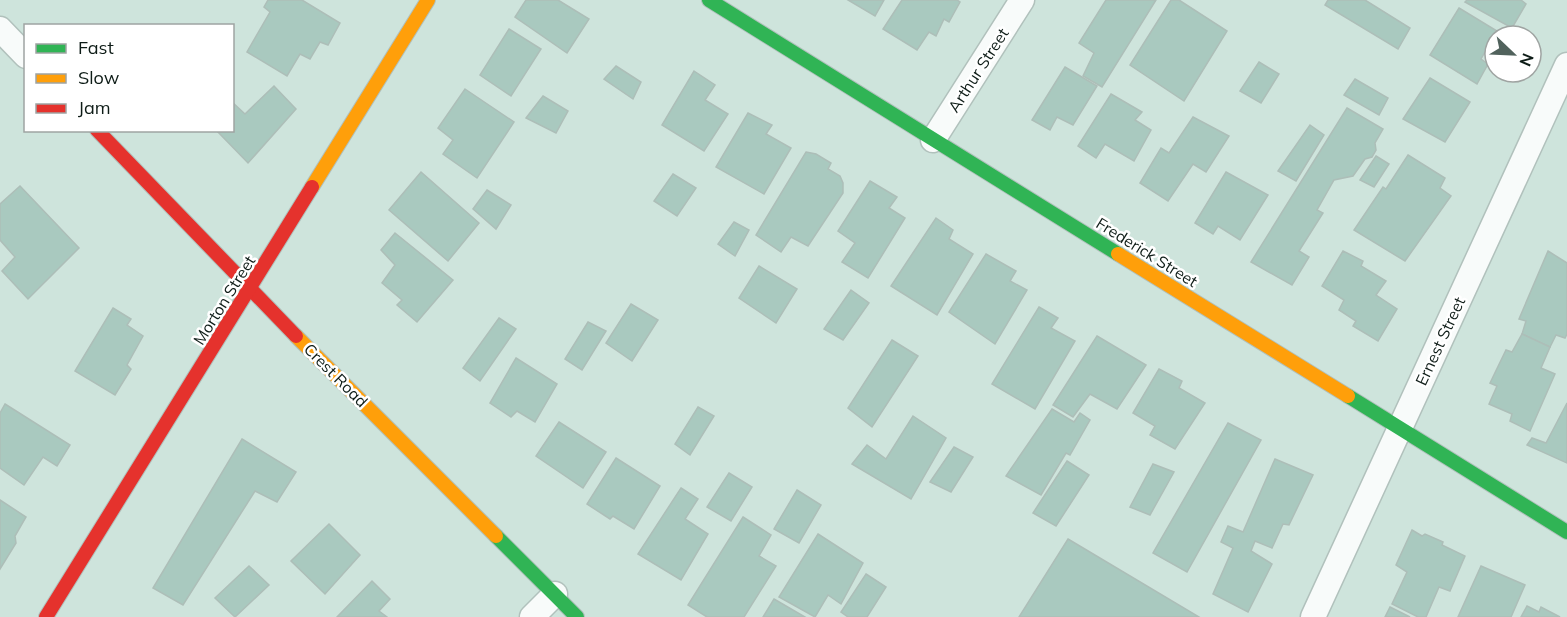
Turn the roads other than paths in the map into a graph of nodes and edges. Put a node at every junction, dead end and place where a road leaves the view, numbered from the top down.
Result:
1 (428, 0) edge
2 (709, 0) edge
3 (1022, 0) edge
4 (0, 29) edge
5 (24, 54) edge
6 (1567, 64) edge
7 (99, 132) edge
8 (933, 140) junction
9 (250, 290) junction
10 (1400, 428) junction
11 (1567, 532) edge
12 (555, 594) junction
13 (46, 617) edge
14 (532, 617) edge
15 (577, 617) edge
16 (1313, 617) edge

1 - 9 street, Morton Street
2 - 8 street, Frederick Street
3 - 8 street, Arthur Street
4 - 5 street
6 - 10 street, Ernest Street
7 - 9 street, Crest Road
8 - 10 street, Frederick Street
9 - 12 street, Crest Road
9 - 13 street, Morton Street
10 - 11 street, Frederick Street
10 - 16 street, Ernest Street
12 - 14 street
12 - 15 street, Crest Road

